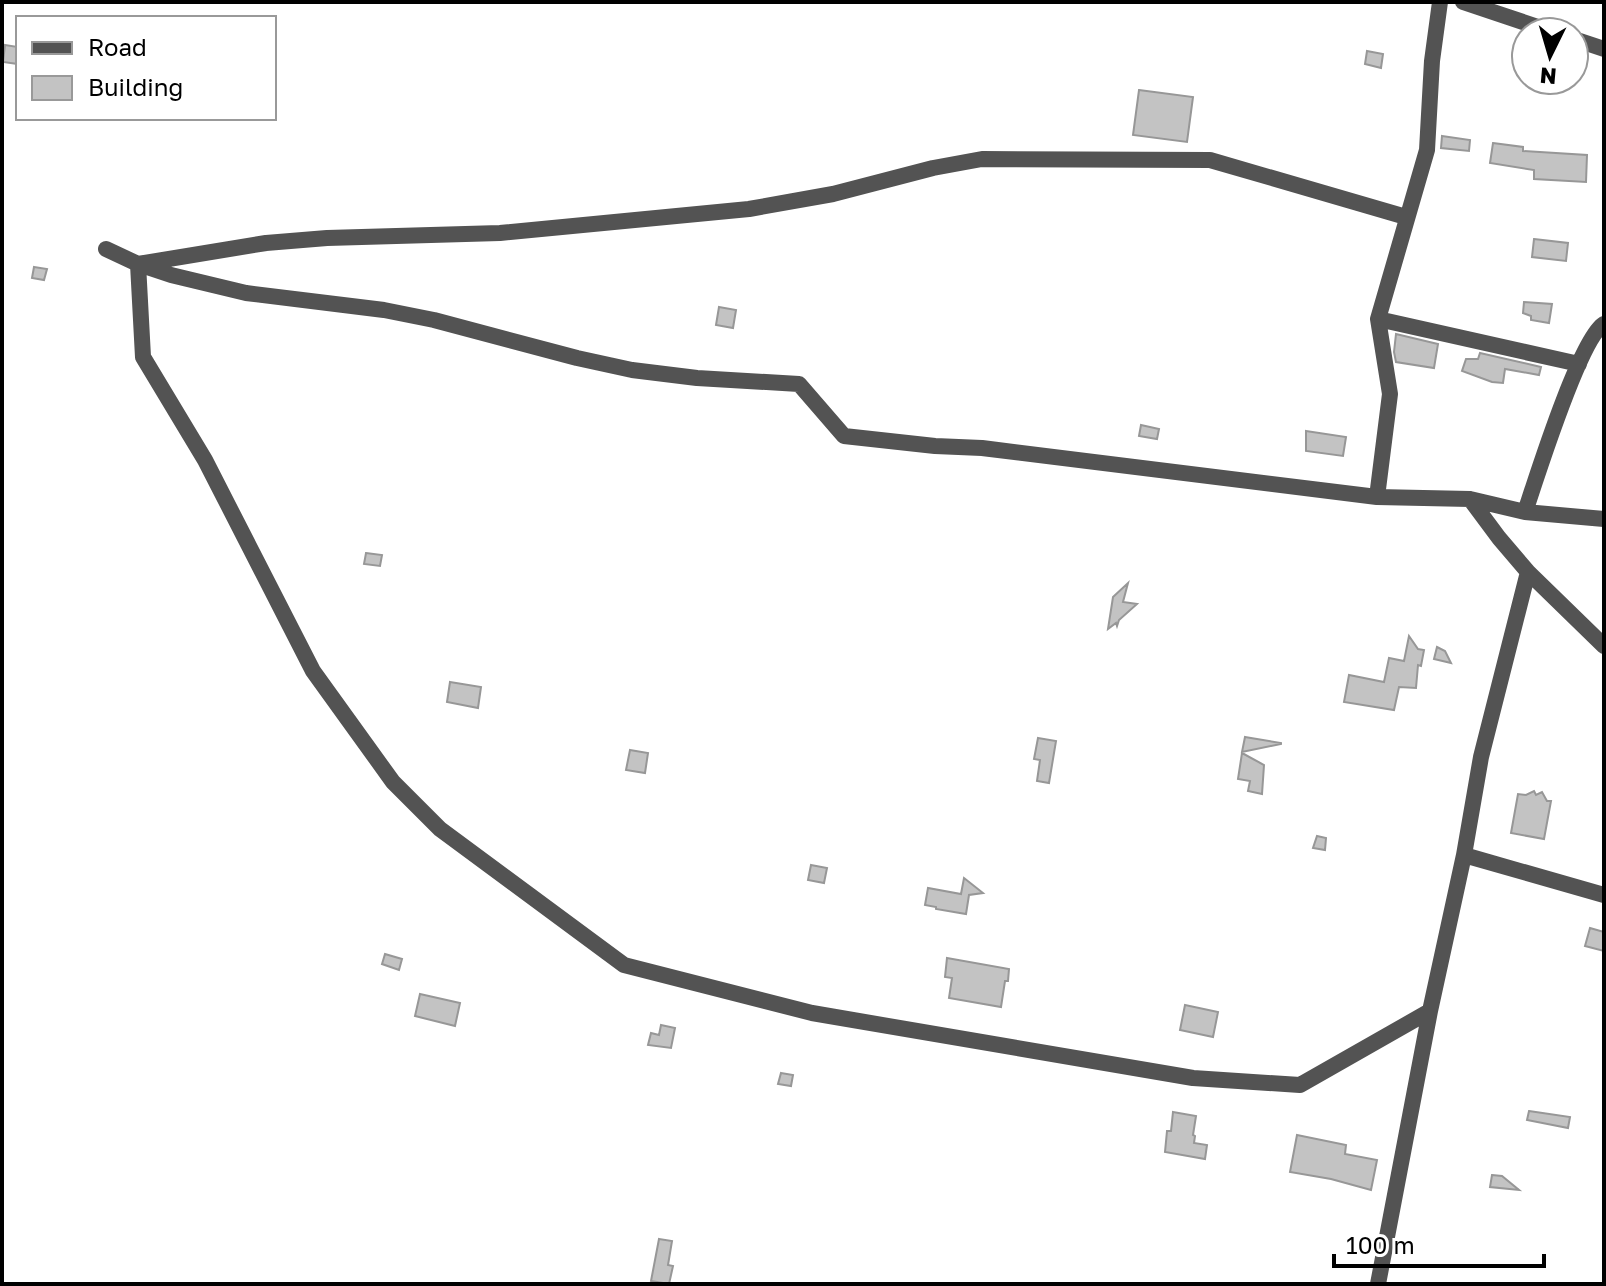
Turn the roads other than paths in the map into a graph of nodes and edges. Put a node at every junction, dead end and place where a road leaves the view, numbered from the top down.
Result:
1 (1440, 2) edge
2 (1463, 2) edge
3 (1510, 18) edge
4 (1406, 217) junction
5 (106, 249) dead end
6 (138, 264) junction
7 (1378, 319) junction
8 (1604, 324) edge
9 (1579, 364) junction
10 (1377, 497) junction
11 (1470, 499) junction
12 (1525, 512) junction
13 (1604, 519) edge
14 (1528, 572) junction
15 (1604, 646) edge
16 (1464, 855) junction
17 (1604, 895) edge
18 (1430, 1011) junction
19 (1378, 1284) edge

1 - 4 street
2 - 3 street
4 - 6 street
4 - 7 street
5 - 6 street
6 - 10 street
6 - 18 street
7 - 9 street
7 - 10 street
8 - 9 street
9 - 12 street
10 - 11 street
11 - 12 street
11 - 14 street
12 - 13 street
14 - 15 street
14 - 16 street
16 - 17 street
16 - 18 street
18 - 19 street

